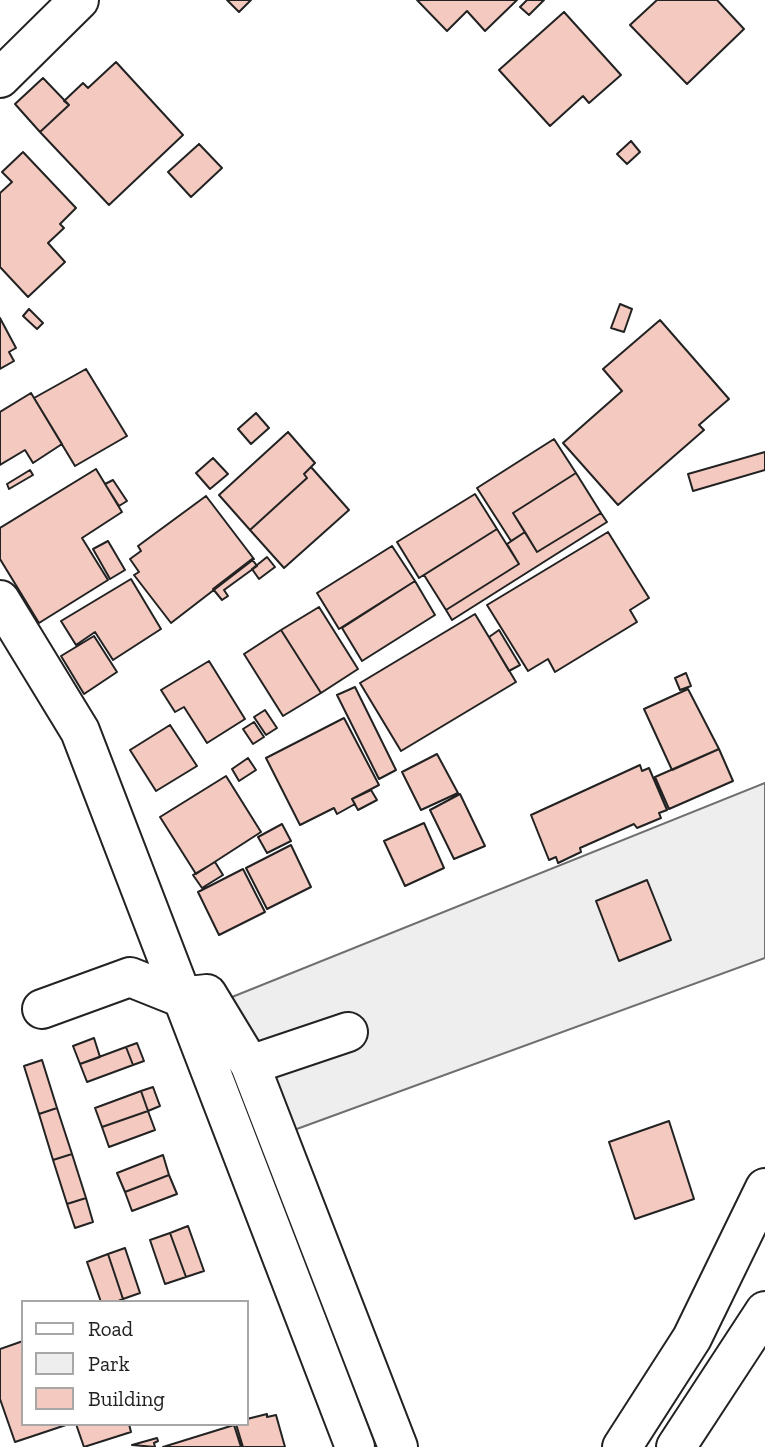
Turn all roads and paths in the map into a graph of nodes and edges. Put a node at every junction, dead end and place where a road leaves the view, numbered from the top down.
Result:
1 (79, 0) edge
2 (0, 78) edge
3 (0, 600) edge
4 (180, 997) junction
5 (42, 1009) dead end
6 (348, 1032) dead end
7 (250, 1065) junction
8 (765, 1188) edge
9 (765, 1311) edge
10 (355, 1447) edge
11 (398, 1447) edge
12 (622, 1447) edge
13 (676, 1447) edge

1 - 2 street
3 - 4 street
4 - 5 street
4 - 7 street
4 - 10 street
6 - 7 street
7 - 11 street
8 - 12 street
9 - 13 street

